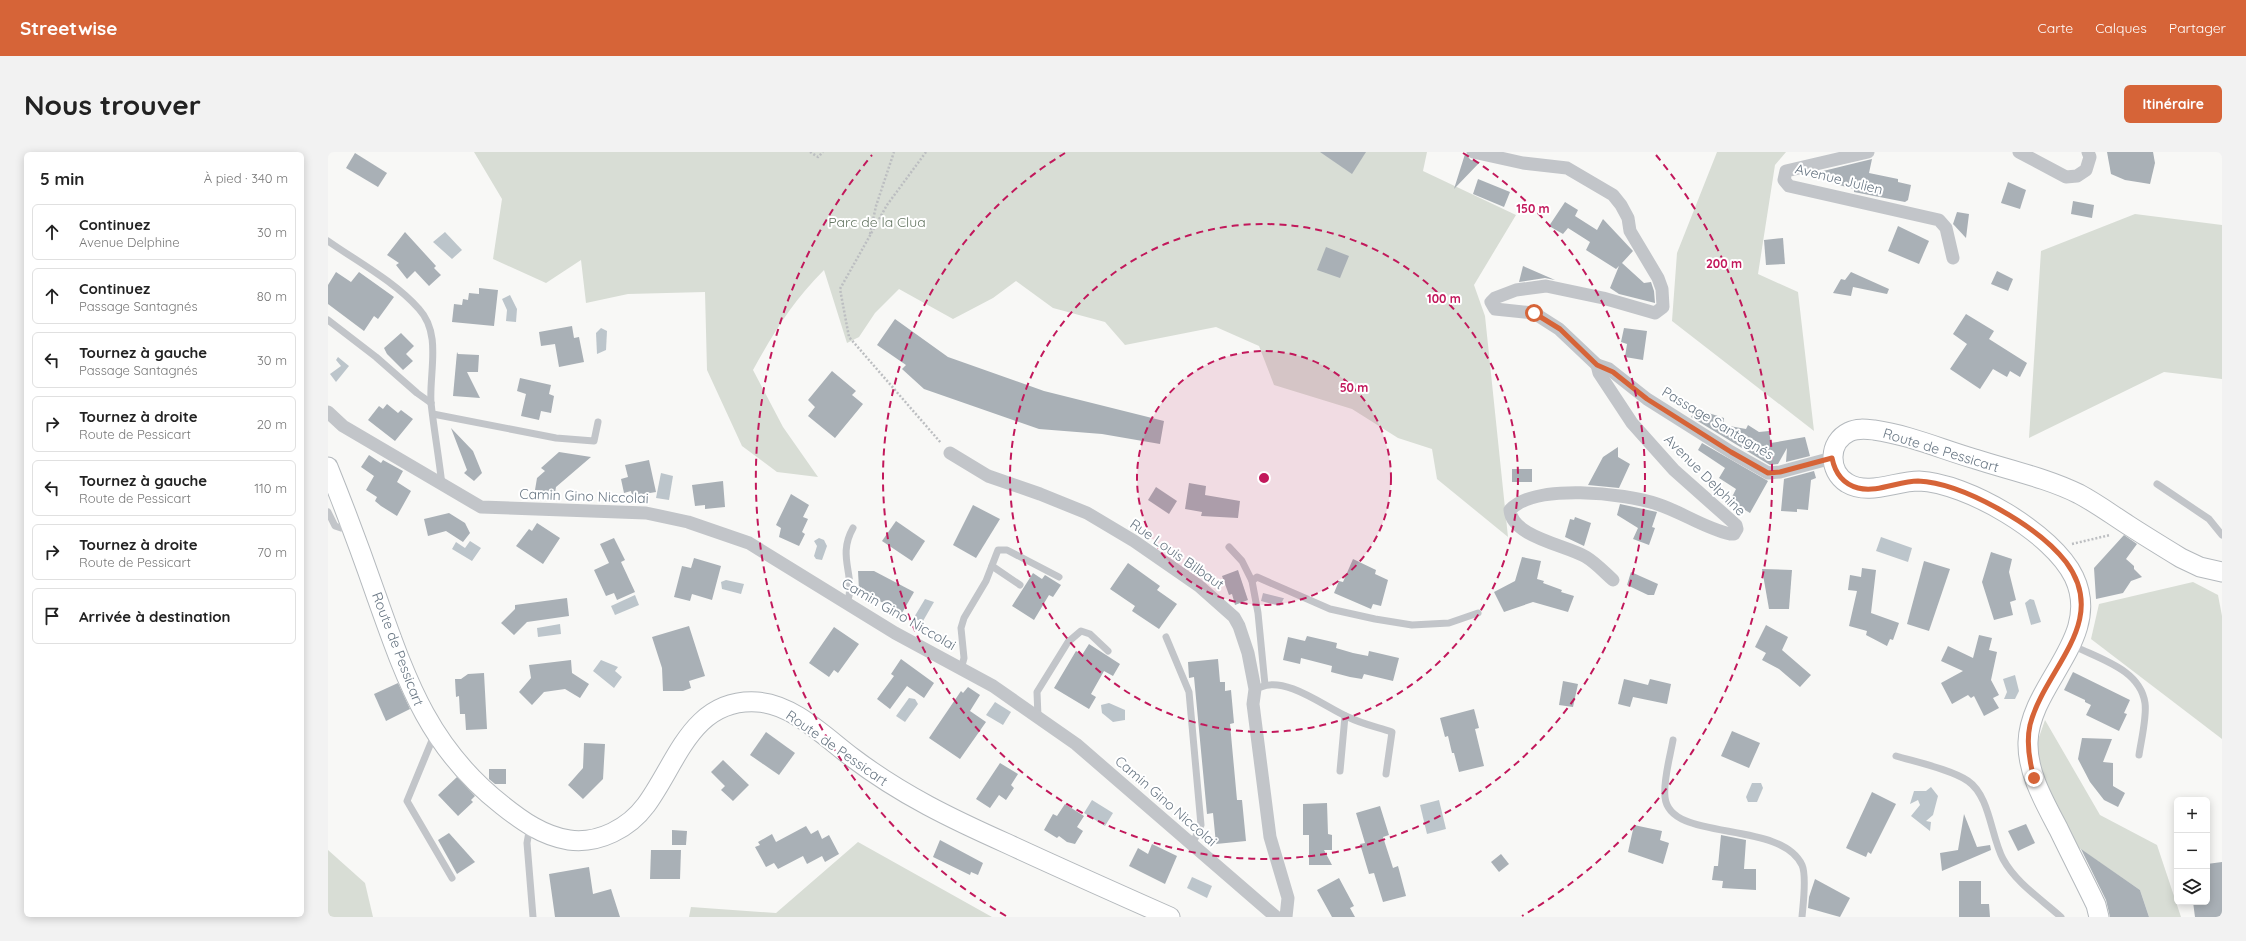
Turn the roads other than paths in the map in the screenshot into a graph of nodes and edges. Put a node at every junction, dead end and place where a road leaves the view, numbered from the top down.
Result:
1 (1473, 152) edge
2 (1868, 152) edge
3 (2019, 152) edge
4 (2088, 152) edge
5 (328, 241) edge
6 (1953, 258) dead end
7 (328, 320) edge
8 (1597, 365) junction
9 (431, 403) junction
10 (328, 412) edge
11 (433, 414) junction
12 (598, 422) dead end
13 (950, 453) road end
14 (1832, 458) junction
15 (328, 467) edge
16 (2157, 484) dead end
17 (442, 485) junction
18 (328, 512) edge
19 (352, 527) junction
20 (853, 528) dead end
21 (2222, 535) edge
22 (1229, 547) dead end
23 (992, 566) junction
24 (2222, 571) edge
25 (1059, 577) dead end
26 (1613, 580) dead end
27 (1252, 581) junction
28 (1020, 585) dead end
29 (846, 603) junction
30 (1478, 612) dead end
31 (1166, 637) dead end
32 (2072, 645) junction
33 (1108, 651) dead end
34 (961, 669) junction
35 (1260, 687) junction
36 (1345, 716) junction
37 (1038, 717) junction
38 (435, 733) junction
39 (1673, 740) dead end
40 (2139, 755) dead end
41 (1896, 756) dead end
42 (1340, 771) dead end
43 (1386, 774) dead end
44 (530, 826) junction
45 (1192, 845) junction
46 (452, 878) dead end
47 (533, 917) edge
48 (1170, 917) edge
49 (1276, 917) edge
50 (1286, 917) edge
51 (1802, 917) edge
52 (2061, 917) edge
53 (2099, 917) edge

1 - 8 street, Avenue Delphine
2 - 6 street, Avenue Julien
3 - 4 street
5 - 9 lane
7 - 9 lane
8 - 14 street, Passage Santagnés
8 - 26 street, Avenue Delphine
9 - 11 lane
10 - 17 street, Camin Gino Niccolai
11 - 12 lane
11 - 17 lane
13 - 35 street, Rue Louis Bilbaut
14 - 24 street, Route de Pessicart
14 - 32 street
15 - 19 street, Route de Pessicart
16 - 21 lane
17 - 29 street, Camin Gino Niccolai
18 - 19 lane
19 - 38 street, Route de Pessicart
20 - 29 lane
22 - 27 lane
23 - 25 lane
23 - 28 lane
23 - 34 lane
27 - 30 lane
27 - 35 lane
29 - 34 street, Camin Gino Niccolai
31 - 45 lane
32 - 40 lane
32 - 53 street
33 - 37 lane
34 - 37 street, Camin Gino Niccolai
35 - 36 lane
35 - 50 street, Rue Louis Bilbaut
36 - 42 lane
36 - 43 lane
37 - 45 street, Camin Gino Niccolai
38 - 44 street, Route de Pessicart
38 - 46 lane
39 - 51 lane
41 - 52 lane
44 - 47 lane
44 - 48 street, Route de Pessicart
45 - 49 street, Camin Gino Niccolai

